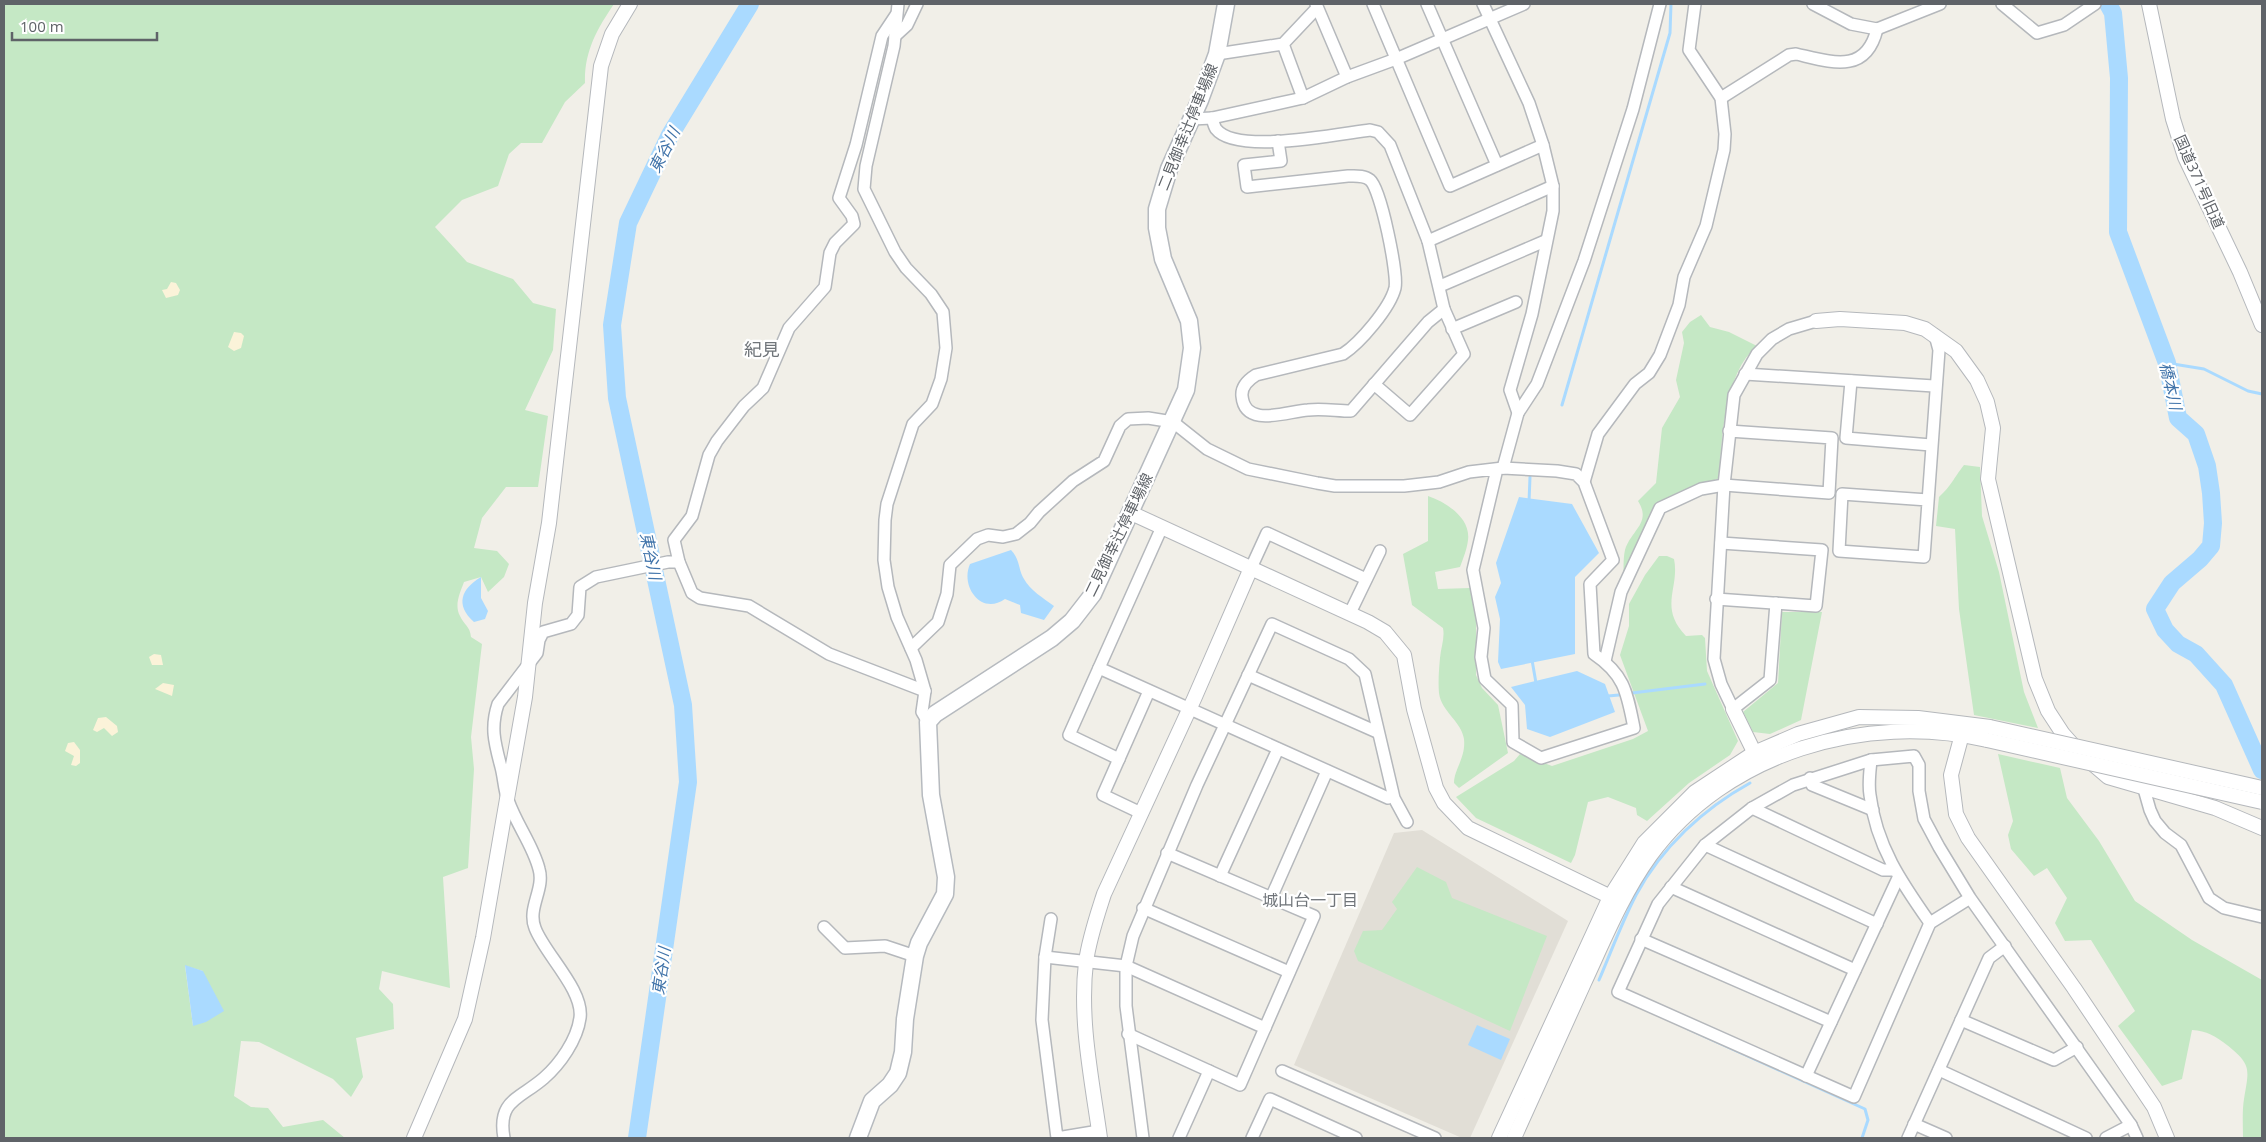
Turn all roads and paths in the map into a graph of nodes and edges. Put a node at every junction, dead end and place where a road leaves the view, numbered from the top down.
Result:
1 (630, 4) edge
2 (917, 4) edge
3 (1226, 4) edge
4 (1373, 4) edge
5 (1427, 4) edge
6 (1483, 4) edge
7 (1524, 4) edge
8 (1660, 4) edge
9 (1695, 4) edge
10 (1814, 4) edge
11 (1940, 4) edge
12 (2002, 4) edge
13 (2149, 4) edge
14 (1317, 6) edge
15 (2092, 6) edge
16 (897, 9) edge
17 (1489, 18) junction
18 (1877, 29) junction
19 (895, 36) junction
20 (1442, 38) junction
21 (1283, 44) junction
22 (1217, 54) junction
23 (1396, 59) junction
24 (1347, 78) junction
25 (1303, 98) junction
26 (1720, 98) junction
27 (1212, 118) junction
28 (1192, 119) junction
29 (1278, 141) junction
30 (1544, 145) junction
31 (1498, 165) junction
32 (1553, 186) junction
33 (1428, 241) junction
34 (1546, 241) junction
35 (1440, 286) junction
36 (1516, 302) dead end
37 (1444, 309) junction
38 (1816, 322) joint
39 (2262, 326) edge
40 (1452, 329) junction
41 (1935, 335) junction
42 (1745, 374) junction
43 (1851, 381) junction
44 (1374, 384) junction
45 (1934, 386) junction
46 (1518, 413) junction
47 (1173, 422) junction
48 (1729, 430) junction
49 (1931, 445) junction
50 (1500, 469) junction
51 (1584, 482) junction
52 (1724, 485) junction
53 (1928, 500) junction
54 (1131, 513) junction
55 (1162, 527) junction
56 (1721, 543) junction
57 (1380, 551) dead end
58 (674, 562) junction
59 (1251, 568) junction
60 (1366, 579) junction
61 (1716, 599) junction
62 (1776, 603) junction
63 (1350, 613) junction
64 (911, 648) junction
65 (1605, 661) junction
66 (527, 664) junction
67 (1099, 668) junction
68 (1248, 675) junction
69 (1149, 691) junction
70 (924, 692) junction
71 (1190, 709) junction
72 (1734, 709) junction
73 (928, 722) junction
74 (1225, 725) junction
75 (1963, 729) junction
76 (1377, 732) junction
77 (1989, 733) junction
78 (1278, 749) junction
79 (1754, 753) junction
80 (1119, 759) junction
81 (1871, 760) junction
82 (1761, 765) junction
83 (1327, 771) junction
84 (1810, 778) junction
85 (2262, 788) edge
86 (2144, 789) junction
87 (1388, 798) dead end
88 (507, 799) junction
89 (2262, 802) edge
90 (1752, 808) junction
91 (1873, 810) junction
92 (1141, 813) junction
93 (1407, 822) dead end
94 (2262, 828) edge
95 (1704, 845) junction
96 (1167, 853) junction
97 (1896, 874) junction
98 (1220, 876) junction
99 (1671, 887) junction
100 (1271, 898) junction
101 (1970, 898) junction
102 (1616, 899) junction
103 (1143, 908) junction
104 (2262, 917) edge
105 (1051, 919) dead end
106 (1930, 923) junction
107 (1877, 924) junction
108 (824, 927) dead end
109 (1641, 939) junction
110 (2005, 946) junction
111 (915, 956) junction
112 (1045, 957) junction
113 (1086, 961) junction
114 (1126, 966) junction
115 (1855, 970) junction
116 (1289, 972) junction
117 (1961, 1020) junction
118 (1831, 1022) junction
119 (1265, 1028) junction
120 (1128, 1034) junction
121 (2076, 1047) junction
122 (1939, 1070) junction
123 (1209, 1071) junction
124 (1282, 1072) dead end
125 (1806, 1076) junction
126 (1914, 1124) junction
127 (2131, 1125) junction
128 (1099, 1134) edge
129 (414, 1138) edge
130 (504, 1138) edge
131 (858, 1138) edge
132 (1143, 1138) edge
133 (1179, 1138) edge
134 (1252, 1138) edge
135 (1356, 1138) edge
136 (1435, 1138) edge
137 (1499, 1138) edge
138 (1514, 1138) edge
139 (1908, 1138) edge
140 (1946, 1138) edge
141 (2086, 1138) edge
142 (2106, 1138) edge
143 (2137, 1138) edge
144 (2167, 1138) edge

1 - 66 street
2 - 19 street
3 - 22 main road, 二見御幸辻停車場線
4 - 23 street
5 - 20 street
6 - 17 street
7 - 17 street
8 - 46 street
9 - 26 street
10 - 18 street
11 - 18 street
12 - 15 street
13 - 39 street, 国道371号旧道
14 - 21 street
14 - 24 street
16 - 19 street
16 - 58 street
17 - 20 street
17 - 30 street
18 - 26 street
19 - 64 street
20 - 23 street
20 - 31 street
21 - 22 street
21 - 25 street
22 - 28 main road, 二見御幸辻停車場線
23 - 24 street
23 - 31 street
24 - 25 street
25 - 27 street
26 - 51 street
27 - 28 street
27 - 29 street
28 - 47 main road, 二見御幸辻停車場線
29 - 33 street
29 - 44 street
30 - 31 street
30 - 32 street
32 - 33 street
32 - 34 street
33 - 35 street
34 - 35 street
34 - 46 street
35 - 37 street
36 - 40 street
37 - 40 street
37 - 44 street
38 - 41 street
38 - 42 street
40 - 44 street
41 - 45 street
41 - 86 street
42 - 43 street
42 - 48 street
43 - 45 street
43 - 49 street
45 - 49 street
46 - 50 street
47 - 50 street
47 - 54 main road, 二見御幸辻停車場線
47 - 64 street
48 - 52 street
48 - 52 street
49 - 53 street
50 - 51 street
50 - 65 street
51 - 65 street
52 - 56 street
52 - 65 street
53 - 53 street
54 - 55 street
54 - 73 main road, 二見御幸辻停車場線
55 - 59 street
55 - 67 street
56 - 61 street
56 - 62 street
57 - 60 street
58 - 66 street
58 - 70 street
59 - 60 street
59 - 63 street
59 - 71 street
60 - 63 street
61 - 62 street
61 - 72 street
62 - 72 street
63 - 102 street
64 - 70 street
66 - 88 street
66 - 88 street
67 - 69 street
67 - 80 street
68 - 74 street
68 - 76 street
68 - 76 street
69 - 71 street
69 - 80 street
70 - 73 street
71 - 74 street
71 - 92 street
72 - 79 street
73 - 111 main road
74 - 78 street
74 - 96 street
75 - 77 street
75 - 79 street
75 - 82 street
75 - 144 street
76 - 93 street
77 - 85 street, bridge
77 - 89 street, bridge
78 - 83 street
78 - 98 street
79 - 82 street
79 - 102 street
80 - 92 street
81 - 84 street
81 - 91 street
81 - 101 street
82 - 102 street
83 - 87 street
83 - 100 street
84 - 90 street
84 - 91 street
86 - 94 street
86 - 104 street
88 - 129 street
88 - 130 street
90 - 95 street
90 - 97 street
91 - 97 street
92 - 113 street
95 - 99 street
95 - 107 street
96 - 98 street
96 - 103 street
97 - 106 street
97 - 107 street
98 - 100 street
99 - 109 street
99 - 115 street
100 - 116 street
101 - 106 street
101 - 110 street
102 - 137 street
102 - 138 street
103 - 114 street
103 - 116 street
105 - 112 street
106 - 125 street
107 - 115 street
108 - 111 street
109 - 118 street
109 - 125 street
110 - 117 street
110 - 121 street
111 - 131 main road
112 - 113 street
112 - 128 street
113 - 114 street
113 - 128 street
114 - 119 street
114 - 120 street
115 - 118 street
116 - 119 street
117 - 121 street
117 - 122 street
118 - 125 street
119 - 123 street
120 - 123 street
120 - 132 street
121 - 127 street
122 - 126 street
122 - 141 street
123 - 133 street
124 - 136 street
126 - 139 street
126 - 140 street
127 - 142 street
127 - 143 street
134 - 135 street

